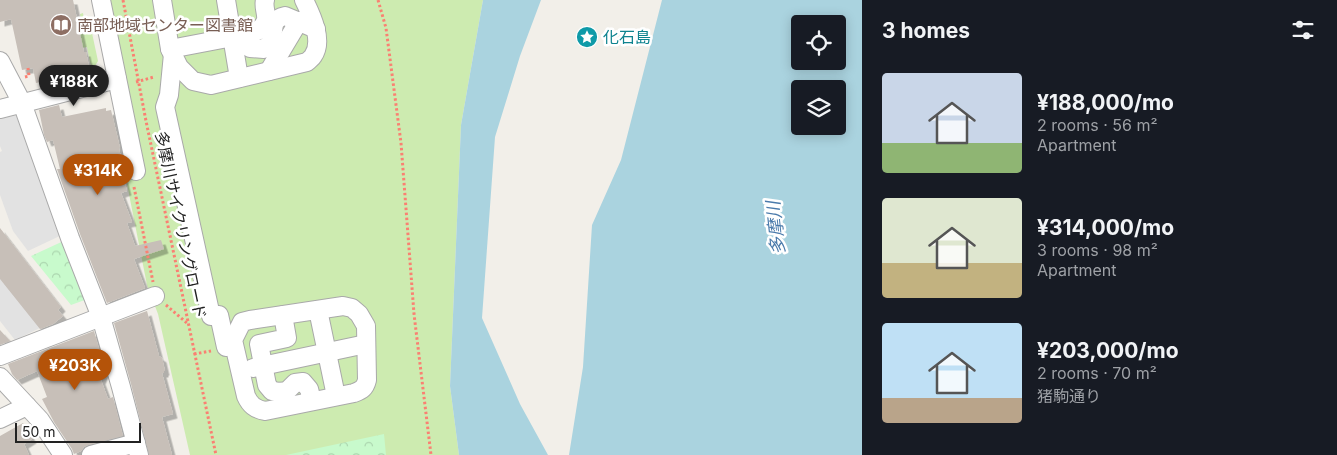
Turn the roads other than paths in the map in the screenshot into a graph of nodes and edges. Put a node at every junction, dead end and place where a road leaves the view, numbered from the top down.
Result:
1 (102, 0) edge
2 (114, 0) edge
3 (162, 0) edge
4 (226, 0) edge
5 (265, 0) edge
6 (294, 0) edge
7 (304, 10) edge
8 (232, 30) junction
9 (171, 51) junction
10 (0, 61) edge
11 (269, 71) junction
12 (116, 75) junction
13 (239, 78) junction
14 (22, 103) junction
15 (0, 109) edge
16 (135, 178) road end
17 (155, 296) road end
18 (318, 310) junction
19 (283, 315) junction
20 (101, 317) junction
21 (366, 344) junction
22 (234, 345) junction
23 (326, 352) junction
24 (0, 356) edge
25 (262, 366) junction
26 (240, 370) junction
27 (0, 376) edge
28 (336, 396) junction
29 (312, 401) junction
30 (27, 406) junction
31 (0, 419) edge
32 (138, 449) edge
33 (63, 455) edge
34 (91, 455) edge

1 - 12 street
2 - 12 street
3 - 9 street
4 - 8 street
5 - 8 street
6 - 7 street
7 - 8 street
7 - 11 street
7 - 11 street
8 - 9 street
8 - 13 street
9 - 13 street
9 - 22 street
10 - 14 street
11 - 13 street
12 - 14 street
12 - 16 street
14 - 15 street
14 - 20 street
17 - 20 street
18 - 19 street
18 - 21 street
18 - 23 street
19 - 22 street
19 - 25 street
20 - 24 street
20 - 32 street
21 - 23 street
21 - 28 street
22 - 26 street
23 - 25 street
23 - 28 street
25 - 26 street
25 - 29 street
26 - 29 street
27 - 30 street
28 - 29 street
30 - 31 street
30 - 33 street
32 - 34 street

